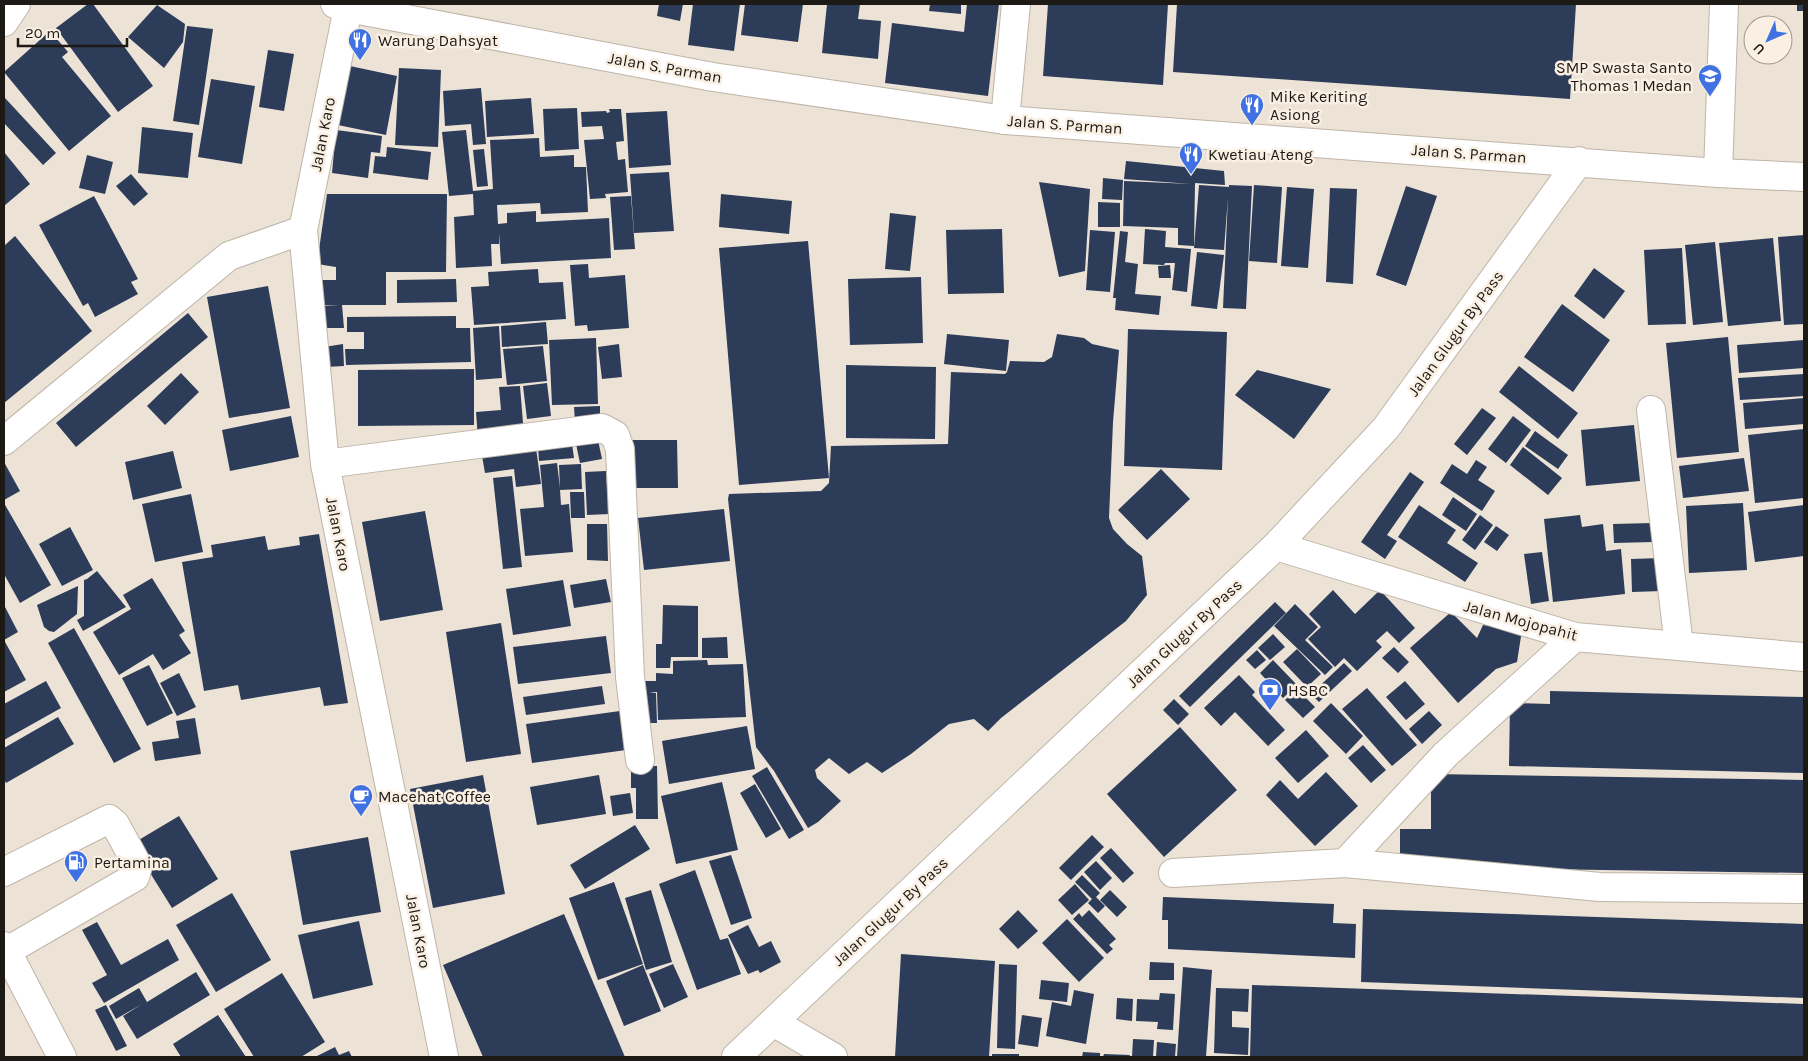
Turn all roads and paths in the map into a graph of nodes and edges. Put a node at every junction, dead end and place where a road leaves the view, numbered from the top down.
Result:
1 (16, 4) edge
2 (1016, 4) edge
3 (1724, 4) edge
4 (341, 6) edge
5 (4, 22) edge
6 (1005, 120) junction
7 (1579, 161) junction
8 (1718, 173) junction
9 (1804, 177) edge
10 (303, 230) junction
11 (1651, 410) dead end
12 (4, 441) edge
13 (325, 464) junction
14 (1276, 546) junction
15 (1575, 637) junction
16 (1679, 646) junction
17 (1804, 657) edge
18 (640, 760) dead end
19 (1344, 863) junction
20 (4, 872) edge
21 (1173, 873) dead end
22 (1804, 889) edge
23 (5, 948) edge
24 (773, 1022) junction
25 (62, 1057) edge
26 (444, 1057) edge
27 (736, 1057) edge
28 (832, 1057) edge

1 - 5 street
2 - 6 street
3 - 8 street
4 - 6 street, Jalan S. Parman
4 - 10 street, Jalan Karo
6 - 7 street, Jalan S. Parman
7 - 8 street, Jalan S. Parman
7 - 14 street, Jalan Glugur By Pass
8 - 9 street, Jalan S. Parman
10 - 12 street
10 - 13 street, Jalan Karo
11 - 16 street
13 - 18 street
13 - 26 street, Jalan Karo
14 - 15 street, Jalan Mojopahit
14 - 24 street, Jalan Glugur By Pass
15 - 16 street, Jalan Mojopahit
15 - 19 street
16 - 17 street, Jalan Mojopahit
19 - 21 street
19 - 22 street
20 - 23 street
23 - 25 street
24 - 27 street, Jalan Glugur By Pass
24 - 28 street

